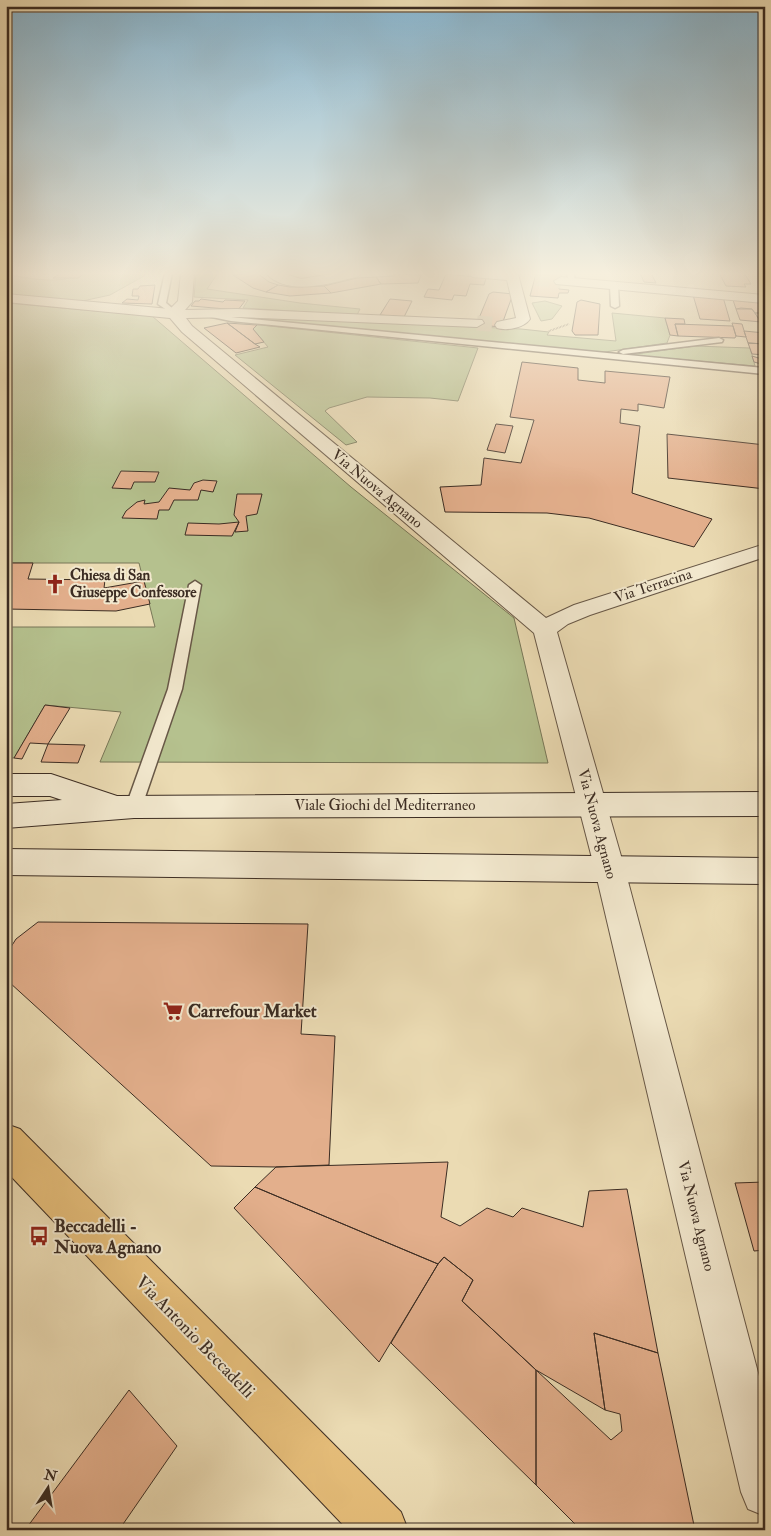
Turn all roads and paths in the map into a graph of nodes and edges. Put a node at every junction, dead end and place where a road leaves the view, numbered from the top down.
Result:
1 (206, 345) edge
2 (485, 345) edge
3 (683, 345) edge
4 (597, 356) junction
5 (765, 371) edge
6 (765, 550) edge
7 (195, 585) dead end
8 (545, 630) junction
9 (6, 785) edge
10 (765, 804) edge
11 (592, 805) junction
12 (125, 806) junction
13 (6, 816) edge
14 (6, 862) edge
15 (610, 870) junction
16 (765, 871) edge
17 (6, 1143) edge
18 (765, 1492) edge
19 (383, 1530) edge

1 - 8 street, Via Nuova Agnano
2 - 4 lane
3 - 4 lane
4 - 5 lane
6 - 8 street, Via Terracina
7 - 12 lane
8 - 11 street, Via Nuova Agnano
9 - 12 street
10 - 11 street, Viale Giochi del Mediterraneo
11 - 12 street, Viale Giochi del Mediterraneo
11 - 15 street, Via Nuova Agnano
12 - 13 street, Viale Giochi del Mediterraneo
14 - 15 street
15 - 16 street
15 - 18 street, Via Nuova Agnano
17 - 19 main road, Via Antonio Beccadelli

